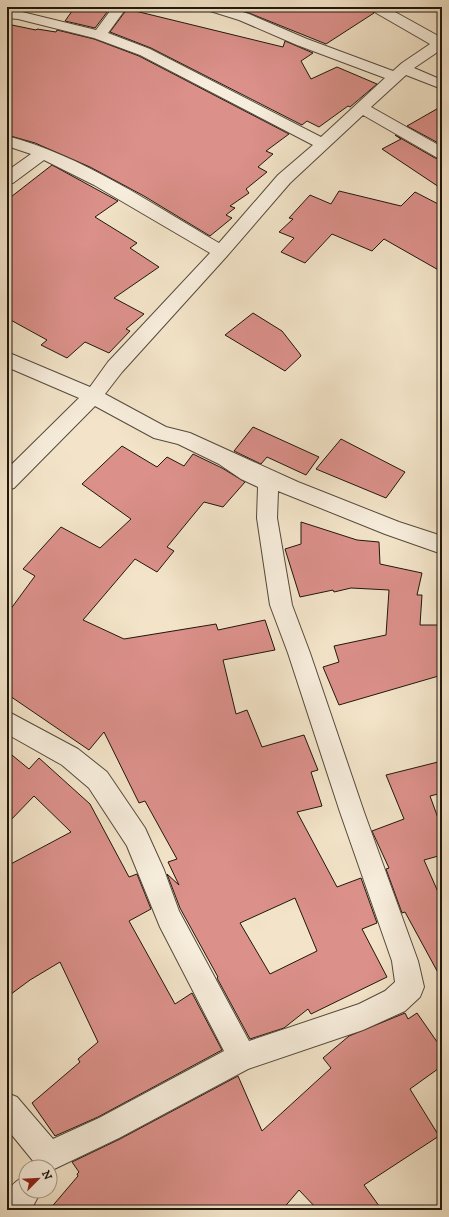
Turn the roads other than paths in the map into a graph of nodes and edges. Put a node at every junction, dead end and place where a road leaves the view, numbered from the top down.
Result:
1 (120, 7) edge
2 (212, 7) edge
3 (376, 7) edge
4 (7, 14) edge
5 (99, 35) junction
6 (441, 43) edge
7 (399, 73) junction
8 (442, 85) edge
9 (362, 108) junction
10 (7, 140) edge
11 (323, 144) junction
12 (43, 153) junction
13 (442, 154) edge
14 (7, 179) edge
15 (221, 252) junction
16 (7, 359) edge
17 (93, 396) junction
18 (227, 459) junction
19 (7, 482) edge
20 (442, 545) edge
21 (7, 722) edge
22 (242, 1057) junction
23 (7, 1107) edge
24 (43, 1159) edge
25 (51, 1159) edge
26 (21, 1199) edge
27 (13, 1210) edge

1 - 5 street
2 - 7 street
3 - 6 street
4 - 5 street
5 - 11 street
6 - 7 street
7 - 8 street
7 - 9 street
9 - 11 street
9 - 13 street
10 - 12 street
11 - 15 street
12 - 14 street
12 - 15 street
15 - 17 street
16 - 17 street
17 - 18 street
17 - 19 street
18 - 20 street
18 - 22 street
21 - 22 street
22 - 25 street
23 - 24 street
26 - 27 street

